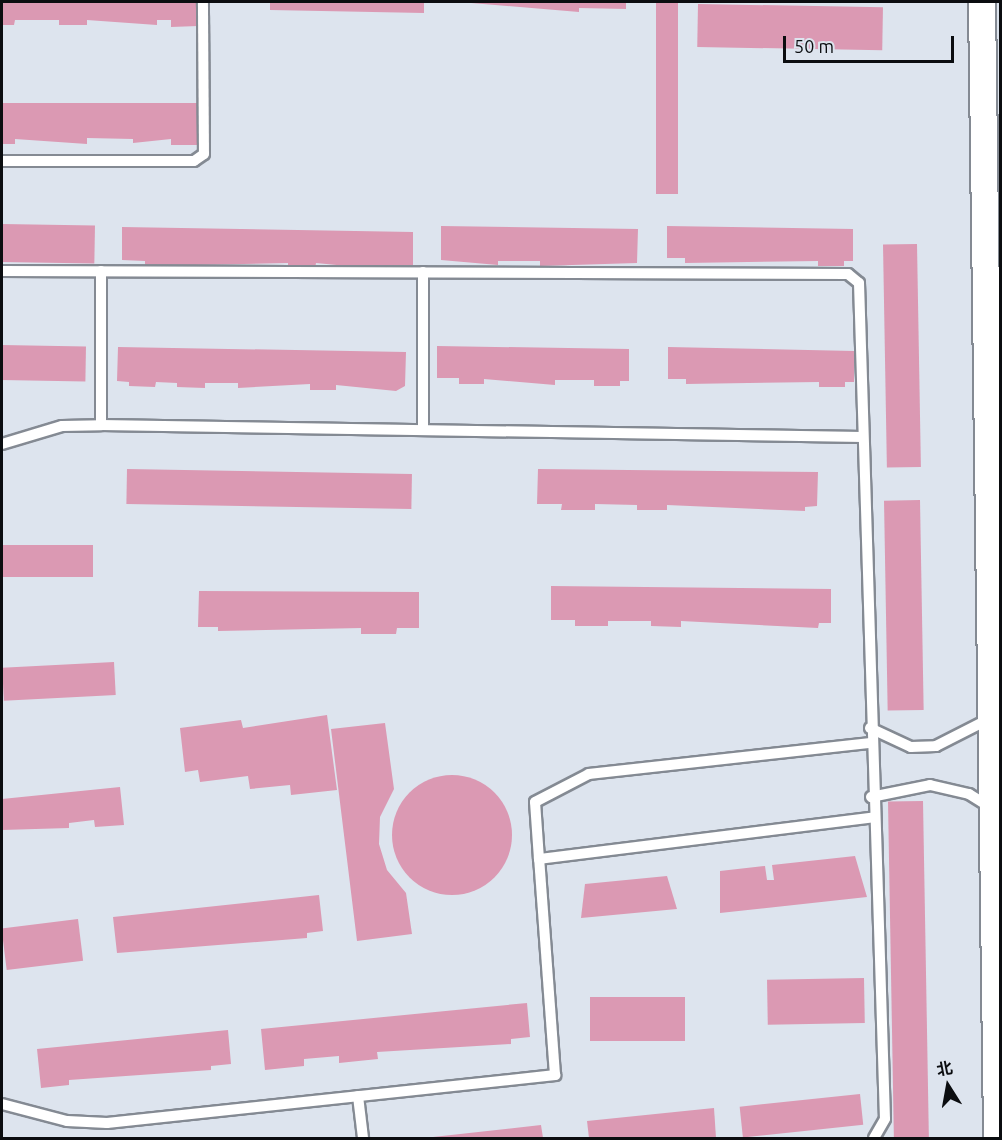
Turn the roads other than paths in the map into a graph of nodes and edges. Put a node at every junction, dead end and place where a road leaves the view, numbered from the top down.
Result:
1 (203, 2) edge
2 (982, 2) edge
3 (2, 161) edge
4 (2, 271) edge
5 (101, 271) junction
6 (423, 272) junction
7 (100, 425) junction
8 (423, 428) junction
9 (862, 436) junction
10 (2, 444) edge
11 (992, 716) junction
12 (870, 728) junction
13 (870, 743) junction
14 (996, 750) edge
15 (871, 797) junction
16 (993, 809) junction
17 (873, 817) junction
18 (539, 859) junction
19 (358, 1096) junction
20 (3, 1106) edge
21 (363, 1138) edge
22 (874, 1138) edge
23 (997, 1138) edge

1 - 3 lane
2 - 11 street
4 - 5 lane
5 - 6 lane
5 - 7 lane
6 - 8 lane
6 - 9 lane
7 - 8 lane
7 - 10 lane
8 - 9 lane
9 - 12 lane
11 - 12 lane
11 - 14 street
12 - 13 lane
13 - 15 lane
13 - 18 lane
14 - 16 street
15 - 16 lane
15 - 17 lane
16 - 23 street
17 - 18 lane
17 - 22 lane
18 - 19 lane
19 - 20 lane
19 - 21 lane

